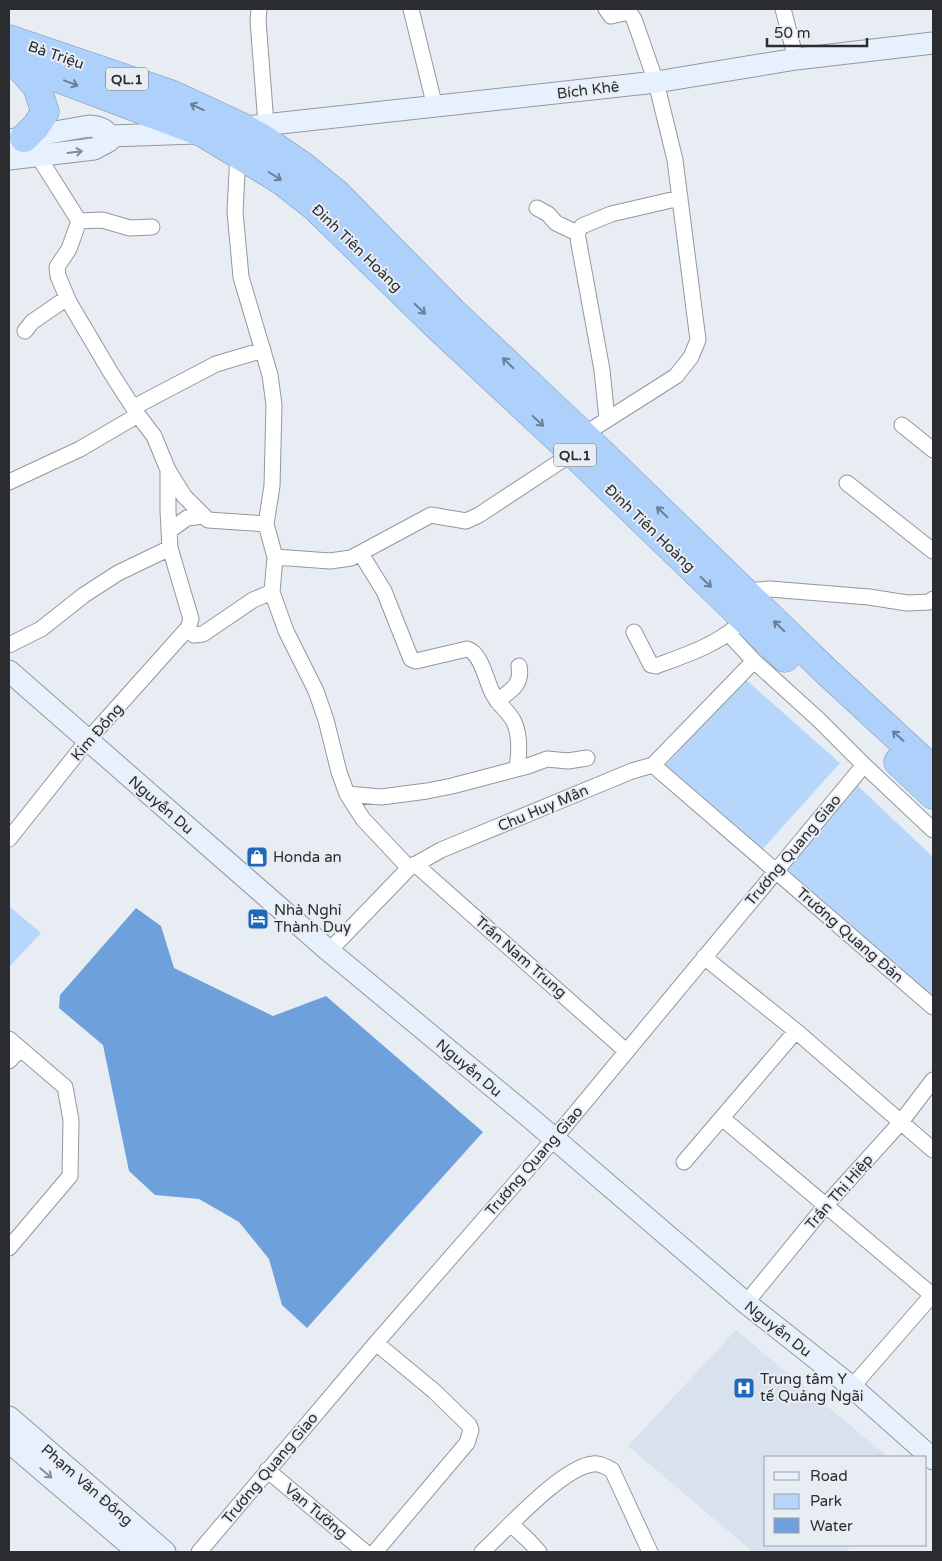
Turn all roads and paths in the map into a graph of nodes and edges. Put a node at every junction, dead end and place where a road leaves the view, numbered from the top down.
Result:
1 (259, 9) edge
2 (411, 9) edge
3 (606, 9) edge
4 (783, 9) edge
5 (933, 43) edge
6 (11, 54) edge
7 (796, 59) junction
8 (656, 82) junction
9 (435, 107) junction
10 (203, 133) junction
11 (249, 135) junction
12 (20, 149) edge
13 (680, 198) junction
14 (537, 208) dead end
15 (79, 221) junction
16 (152, 227) dead end
17 (577, 233) junction
18 (67, 298) junction
19 (25, 332) dead end
20 (263, 350) junction
21 (136, 411) junction
22 (607, 419) junction
23 (902, 425) dead end
24 (578, 444) junction
25 (933, 450) edge
26 (168, 470) junction
27 (9, 482) edge
28 (847, 483) dead end
29 (204, 516) junction
30 (266, 524) junction
31 (169, 531) junction
32 (170, 548) junction
33 (933, 551) edge
34 (361, 554) junction
35 (275, 558) junction
36 (743, 591) junction
37 (272, 592) junction
38 (933, 599) edge
39 (736, 626) junction
40 (188, 628) junction
41 (634, 632) dead end
42 (9, 645) edge
43 (754, 661) junction
44 (519, 666) dead end
45 (9, 671) edge
46 (497, 701) junction
47 (87, 741) junction
48 (588, 758) dead end
49 (653, 765) junction
50 (864, 765) junction
51 (517, 768) junction
52 (933, 770) edge
53 (347, 794) junction
54 (933, 794) edge
55 (933, 830) edge
56 (9, 838) edge
57 (412, 866) junction
58 (776, 870) junction
59 (329, 951) junction
60 (704, 957) junction
61 (933, 1007) edge
62 (796, 1031) junction
63 (14, 1044) edge
64 (626, 1051) junction
65 (9, 1061) edge
66 (933, 1080) edge
67 (722, 1118) junction
68 (901, 1122) junction
69 (554, 1139) junction
70 (933, 1150) edge
71 (684, 1162) dead end
72 (826, 1205) junction
73 (9, 1248) edge
74 (933, 1294) edge
75 (746, 1303) junction
76 (376, 1343) junction
77 (852, 1387) junction
78 (9, 1417) edge
79 (9, 1442) edge
80 (933, 1459) edge
81 (267, 1470) junction
82 (511, 1524) junction
83 (138, 1552) edge
84 (165, 1552) edge
85 (199, 1552) edge
86 (365, 1552) edge
87 (375, 1552) edge
88 (482, 1552) edge
89 (538, 1552) edge
90 (650, 1552) edge

1 - 11 street
2 - 9 street
3 - 8 street
4 - 7 street
5 - 7 street, Bích Khê
6 -> 10 highway, Bà Triệu / QL.1
11 -> 6 highway, Bà Triệu / QL.1
6 - 12 highway
7 - 8 street, Bích Khê
8 - 9 street, Bích Khê
8 - 13 street
9 - 11 street, Bích Khê
10 - 11 highway, Đinh Tiên Hoàng / QL.1
10 - 12 street
11 - 20 street
11 - 24 highway, Đinh Tiên Hoàng / QL.1
12 - 15 street
13 - 17 street
13 - 22 street
14 - 17 street
15 - 16 street
15 - 18 street
17 - 22 street
18 - 19 street
18 - 21 street
20 - 21 street
20 - 30 street
21 - 26 street
21 - 27 street
22 - 24 street
23 - 25 street
24 - 34 street
36 -> 24 highway, Đinh Tiên Hoàng / QL.1
24 -> 39 highway, Đinh Tiên Hoàng / QL.1
26 - 29 street
26 - 31 street
28 - 33 street
29 - 30 street
29 - 31 street
30 - 35 street
31 - 32 street
32 - 40 street
32 - 42 street
34 - 35 street
34 - 46 street
35 - 37 street
36 - 38 street
52 -> 36 highway, Đinh Tiên Hoàng / QL.1
37 - 40 street
37 - 53 street, Trần Nam Trung
39 - 41 street
39 - 43 street
39 - 54 highway, Đinh Tiên Hoàng / QL.1
40 - 47 street, Kim Đồng
43 - 49 street, Chu Huy Mân
43 - 50 street
44 - 46 street
45 - 47 street, Nguyễn Du
46 - 51 street
47 - 56 street, Kim Đồng
47 - 59 street, Nguyễn Du
48 - 51 street
49 - 57 street, Chu Huy Mân
49 - 58 street, Trương Quang Đản
50 - 55 street
50 - 58 street, Trương Quang Giao
51 - 53 street
53 - 57 street, Trần Nam Trung
57 - 59 street, Chu Huy Mân
57 - 64 street, Trần Nam Trung
58 - 60 street, Trương Quang Giao
58 - 61 street, Trương Quang Đản
59 - 69 street, Nguyễn Du
60 - 62 street
60 - 64 street, Trương Quang Giao
62 - 67 street
62 - 68 street
63 - 65 street
63 - 73 street
64 - 69 street, Trương Quang Giao
66 - 68 street, Trần Thị Hiệp
67 - 71 street
67 - 72 street
68 - 70 street
68 - 72 street, Trần Thị Hiệp
69 - 75 street, Nguyễn Du
69 - 76 street, Trương Quang Giao
72 - 74 street
72 - 75 street, Trần Thị Hiệp
74 - 77 street
75 - 77 street, Nguyễn Du
76 - 81 street, Trương Quang Giao
76 - 87 street
77 - 80 street, Nguyễn Du
78 - 84 street, Phạm Văn Đồng
79 -> 83 street, Phạm Văn Đồng
81 - 85 street, Trương Quang Giao
81 - 86 street, Vạn Tường
82 - 88 street
82 - 89 street
82 - 90 street

